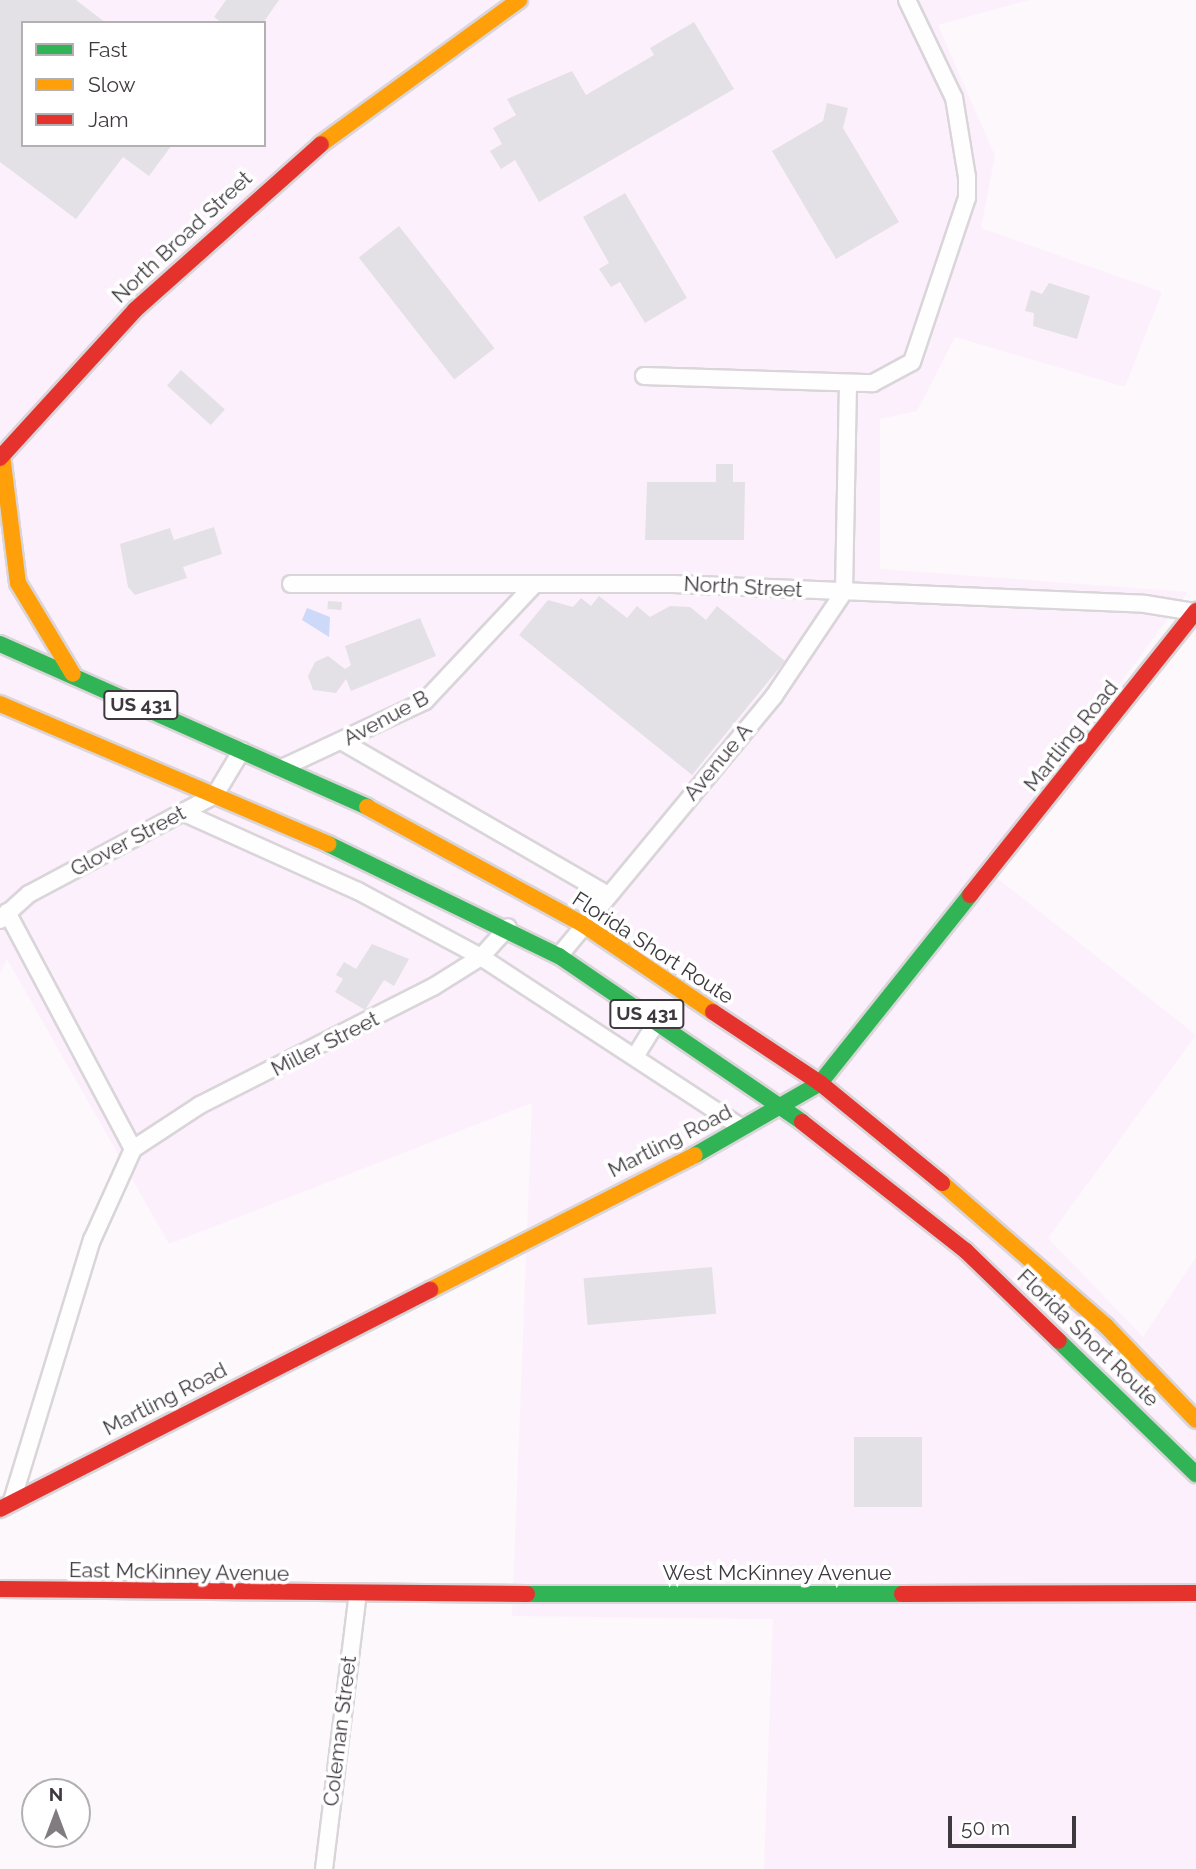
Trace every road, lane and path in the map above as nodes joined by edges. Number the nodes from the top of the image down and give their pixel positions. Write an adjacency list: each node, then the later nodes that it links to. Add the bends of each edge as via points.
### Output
1 (519, 0): 5 (main road, North Broad Street, via 392,87 270,184 135,310)
2 (907, 0): 4 (street, via 954,99 967,198 912,362 891,379)
3 (644, 376): 4 (street)
4 (848, 383): 8 (street)
5 (1, 456): 11 (main road, via 18,583)
6 (291, 584): 7 (street, North Street)
7 (533, 586): 8 (street, North Street, via 673,584); 13 (street, Avenue B, via 425,701)
8 (844, 592): 9 (street, North Street, via 1145,604); 18 (street, Avenue A, via 774,696)
9 (1196, 611): 26 (main road, Martling Road)
10 (0, 644): 11 (main road, Florida Short Route / US 431)
11 (73, 674): 14 (main road, Florida Short Route / US 431)
12 (0, 704): 16 (main road, Florida Short Route / US 431)
13 (343, 742): 15 (street, Avenue B); 18 (street)
14 (242, 750): 15 (main road, Florida Short Route / US 431); 16 (street)
15 (282, 768): 20 (main road, Florida Short Route / US 431, via 411,826)
16 (215, 795): 17 (street, Glover Street); 21 (main road, Florida Short Route / US 431)
17 (182, 812): 19 (street, Glover Street); 23 (street, via 358,891)
18 (605, 893): 20 (street, Avenue A)
19 (4, 916): 29 (street, via 42,977)
20 (581, 923): 22 (street, Avenue A); 26 (main road, Florida Short Route / US 431)
21 (508, 927): 22 (main road, Florida Short Route / US 431); 23 (street, Miller Street)
22 (559, 956): 24 (main road, Florida Short Route / US 431)
23 (481, 957): 25 (street); 29 (street, Miller Street, via 398,1006 188,1111)
24 (657, 1021): 25 (street); 27 (main road, Florida Short Route / US 431)
25 (636, 1055): 28 (street)
26 (820, 1083): 27 (main road, Martling Road); 30 (main road, Florida Short Route / US 431, via 1107,1326)
27 (785, 1106): 28 (main road, Martling Road); 31 (main road, Florida Short Route / US 431, via 966,1251)
28 (742, 1128): 32 (main road, Martling Road)
29 (133, 1149): 32 (street, via 92,1240)
30 (1196, 1420)
31 (1196, 1474)
32 (6, 1505)
33 (0, 1589): 35 (main road, East McKinney Avenue)
34 (1196, 1592): 35 (main road, West McKinney Avenue)
35 (358, 1594): 36 (street, Coleman Street)
36 (324, 1869)

